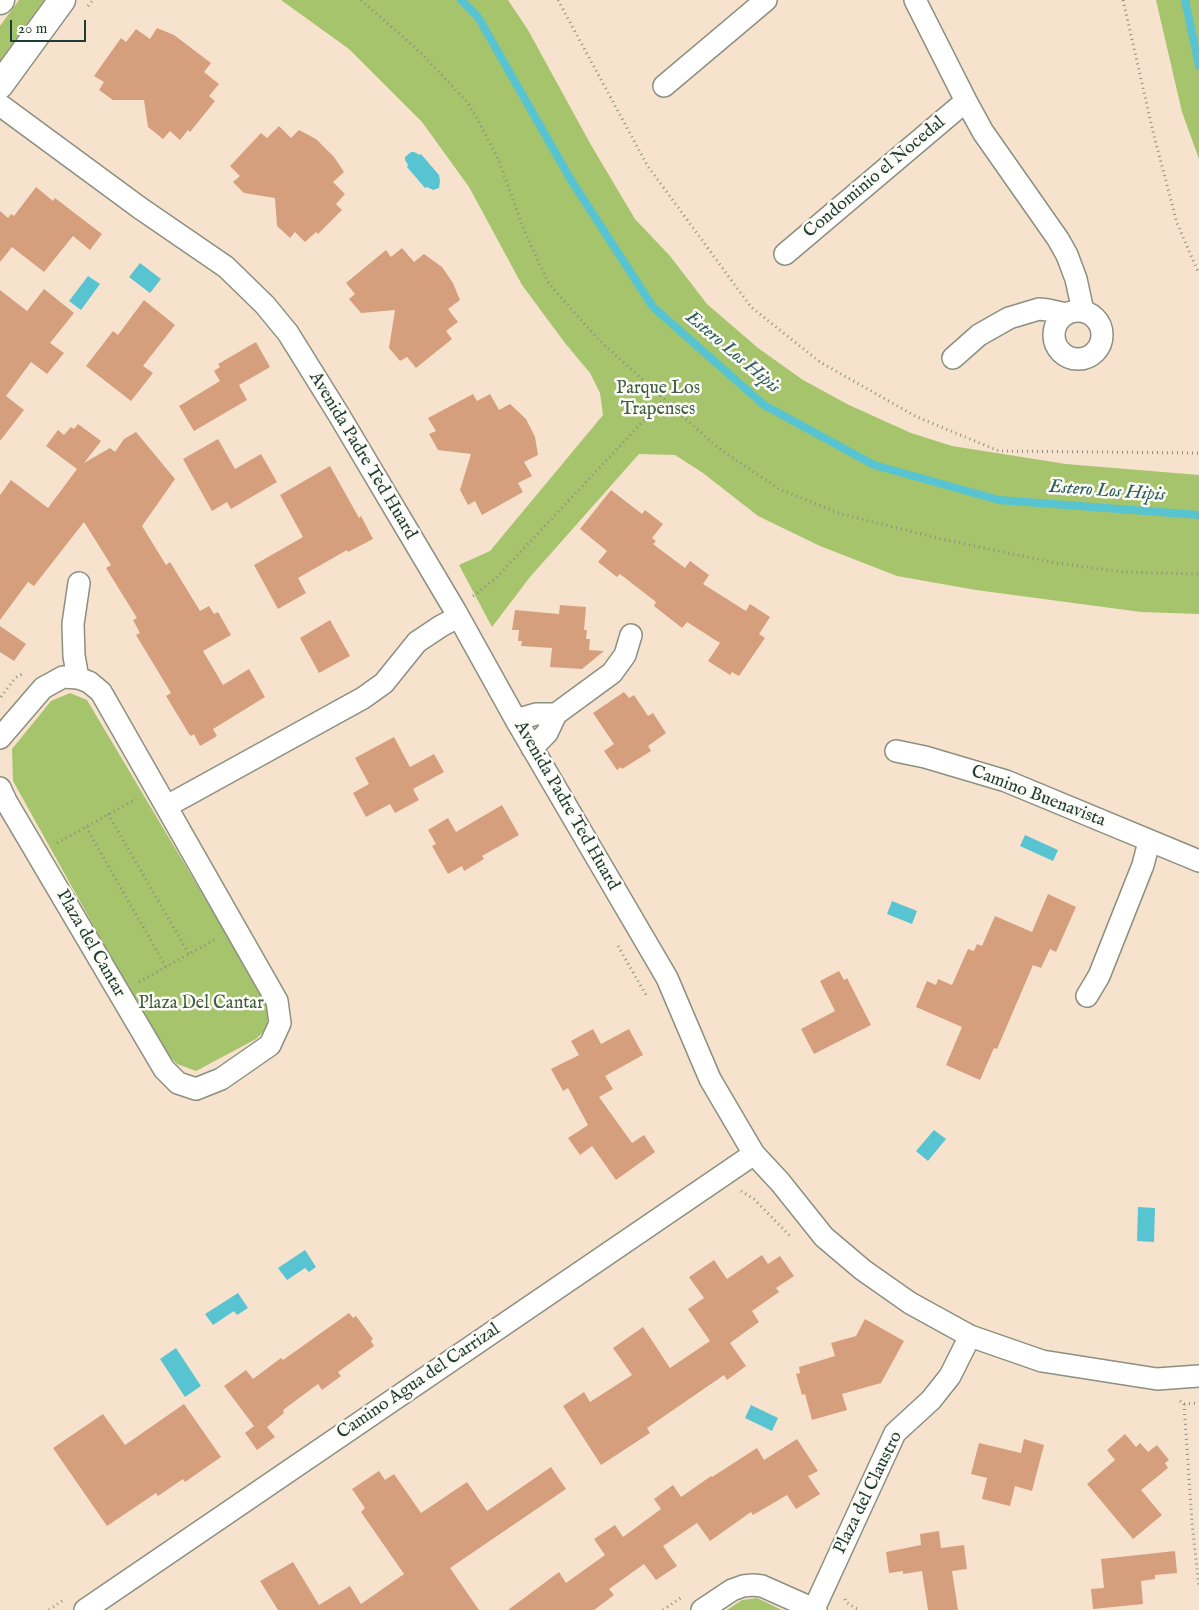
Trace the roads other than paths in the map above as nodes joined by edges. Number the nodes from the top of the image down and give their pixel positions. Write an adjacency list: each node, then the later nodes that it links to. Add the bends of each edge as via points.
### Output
1 (62, 0): 4 (street)
2 (766, 0): 5 (street)
3 (915, 0): 6 (street)
4 (0, 85)
5 (664, 86)
6 (966, 101): 8 (street, Condominio el Nocedal); 9 (street, via 998,155 1058,239 1076,279 1074,313 1039,310 1008,318 979,335)
7 (0, 105): 11 (street, Avenida Padre Ted Huard, via 226,267 265,305 288,333)
8 (785, 254)
9 (953, 358)
10 (79, 583): 13 (street, via 73,624)
11 (457, 614): 15 (street, Avenida Padre Ted Huard); 20 (street, via 417,642 384,683 363,698)
12 (631, 635): 14 (street, via 625,655 612,673)
13 (78, 678): 16 (street, via 63,677 43,688); 20 (street, Plaza del Cantar, via 101,692)
14 (556, 714): 15 (street, via 536,714); 17 (street, via 547,733)
15 (516, 720): 17 (street, Avenida Padre Ted Huard)
16 (0, 738)
17 (532, 748): 24 (street, Avenida Padre Ted Huard, via 667,978 710,1079)
18 (896, 751): 21 (street, Camino Buenavista, via 1006,781)
19 (0, 788): 20 (street, Plaza del Cantar, via 164,1069 178,1083 196,1089 221,1079 270,1045 280,1023 277,1001)
20 (161, 797)
21 (1149, 842): 22 (street, Camino Buenavista); 23 (street, via 1132,893)
22 (1199, 861)
23 (1087, 996)
24 (754, 1154): 25 (street, Avenida Padre Ted Huard, via 824,1237 857,1265 910,1303); 27 (street, Camino Agua del Carrizal)
25 (970, 1336): 26 (street, Avenida Padre Ted Huard, via 1042,1362 1158,1379); 29 (street, Plaza del Claustro, via 946,1382 895,1433)
26 (1199, 1376)
27 (84, 1610)
28 (702, 1610): 29 (street, Plaza del Claustro, via 732,1590 753,1585)
29 (815, 1610)

